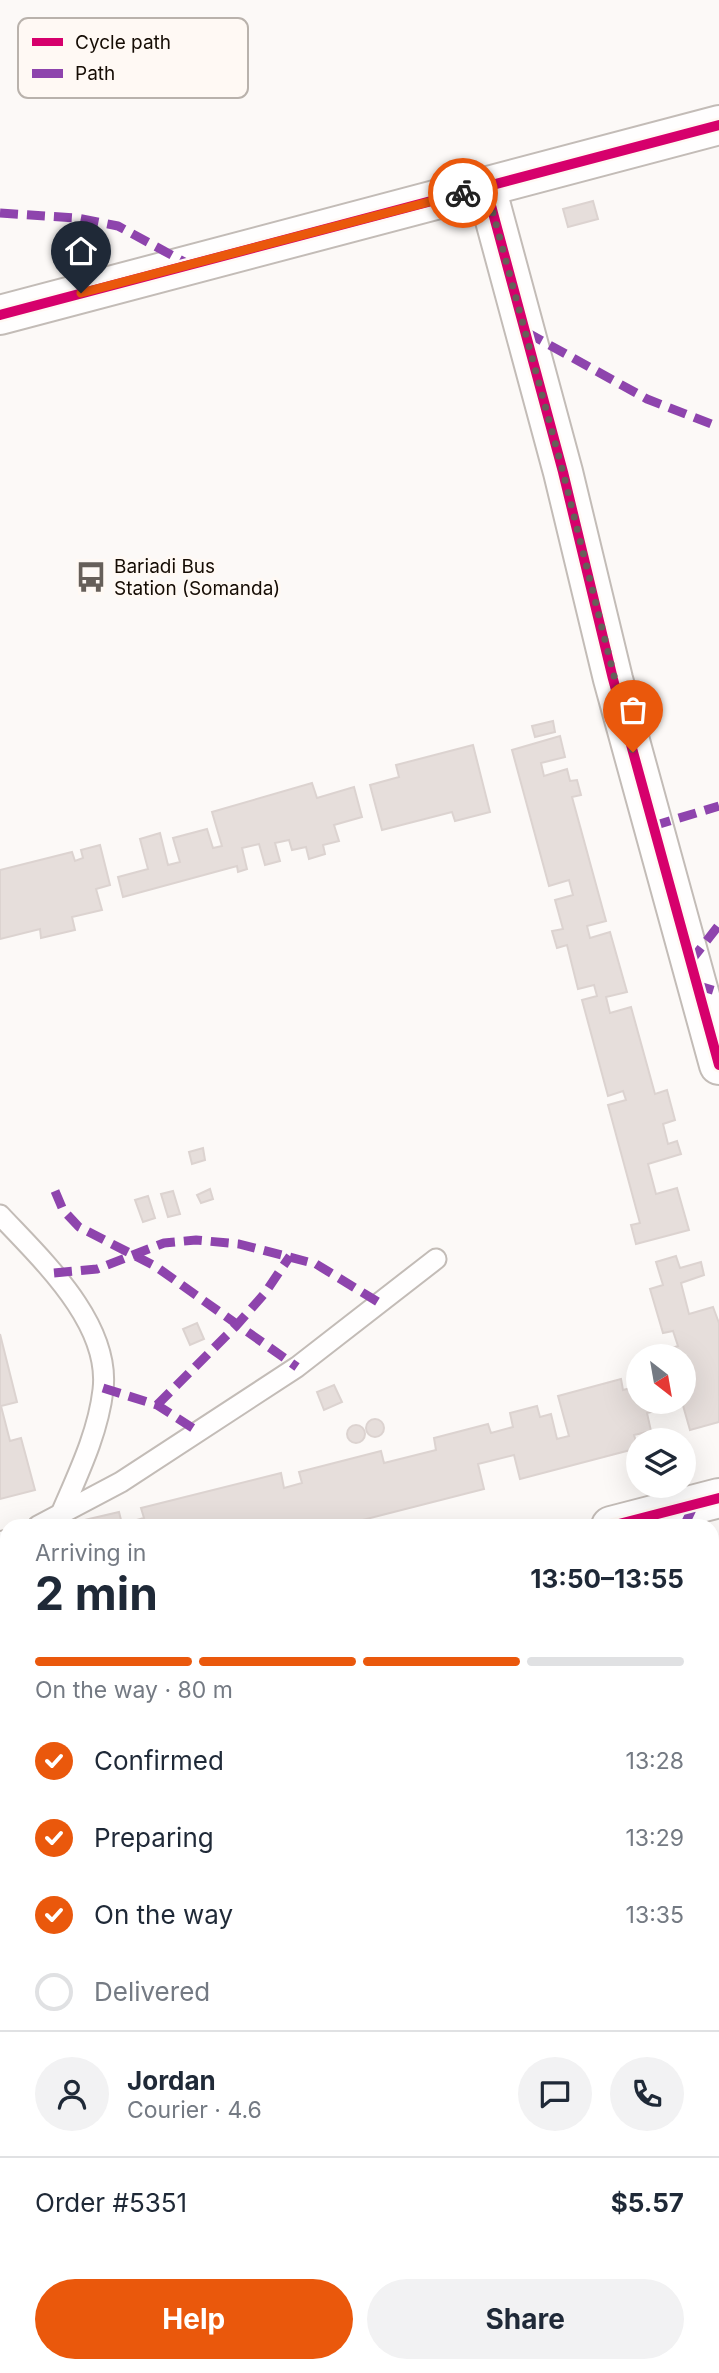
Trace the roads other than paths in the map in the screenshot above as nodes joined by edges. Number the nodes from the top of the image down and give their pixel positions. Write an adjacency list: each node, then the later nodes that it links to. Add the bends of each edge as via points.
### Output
1 (719, 125): 2 (street)
2 (486, 187): 3 (street); 4 (street)
3 (0, 315)
4 (719, 1065)
5 (0, 1215): 8 (lane, via 54,1273 84,1314 100,1350 103,1388 88,1452)
6 (436, 1259): 8 (lane, via 297,1367 143,1468)
7 (719, 1498): 10 (street)
8 (60, 1516): 9 (lane)
9 (53, 1519)
10 (638, 1519)

